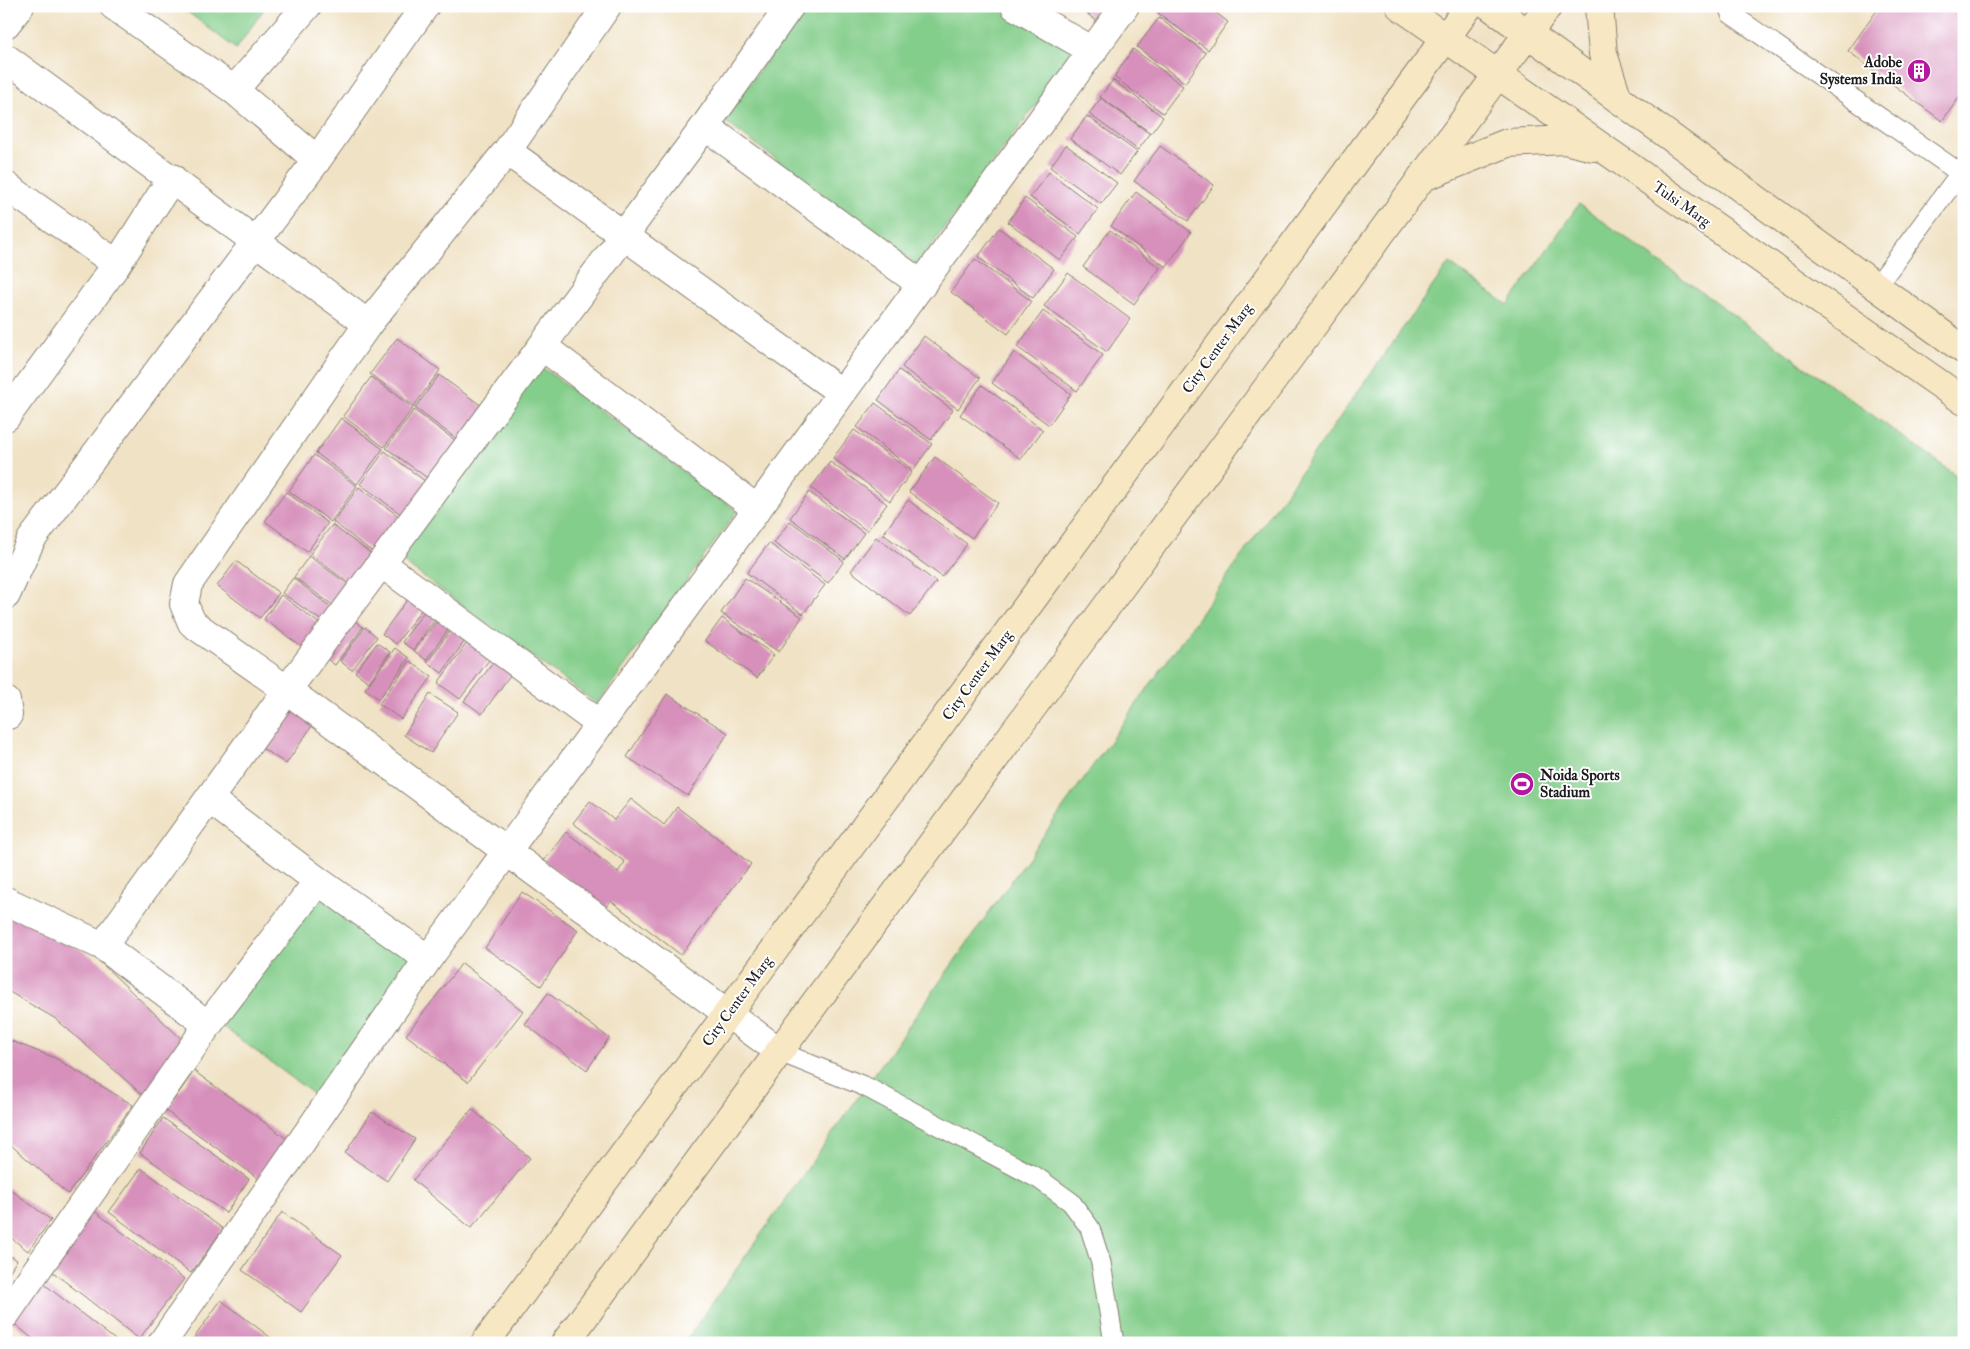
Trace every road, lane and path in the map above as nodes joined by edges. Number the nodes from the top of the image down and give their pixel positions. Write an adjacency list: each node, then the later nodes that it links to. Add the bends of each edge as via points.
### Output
1 (20, 6): 15 (street)
2 (114, 6): 21 (street)
3 (307, 6): 21 (street)
4 (607, 6): 24 (street)
5 (790, 6): 23 (street)
6 (1015, 6): 18 (street)
7 (1125, 6): 18 (street)
8 (1400, 6): 17 (street, Tulsi Marg)
9 (1469, 6): 17 (street, City Center Marg)
10 (1490, 6): 16 (street)
11 (1548, 6): 16 (street)
12 (1600, 6): 22 (street, via 1603,54)
13 (1728, 6): 27 (lane, via 1732,14)
14 (419, 8): 26 (street)
15 (6, 24)
16 (1527, 33): 20 (street); 22 (street)
17 (1445, 38): 20 (street, Tulsi Marg); 53 (street, City Center Marg)
18 (1093, 50): 34 (street)
19 (6, 58): 28 (street)
20 (1497, 74): 25 (street, Tulsi Marg); 29 (street)
21 (234, 90): 26 (street)
22 (1618, 99): 35 (street)
23 (705, 126): 31 (street); 34 (street)
24 (507, 151): 31 (street); 36 (street)
25 (1606, 151): 29 (street, via 1564,140 1507,143); 40 (street, Tulsi Marg)
26 (317, 160): 32 (street)
27 (1962, 171): 35 (lane)
28 (172, 178): 32 (street); 33 (street)
29 (1421, 178): 55 (street)
30 (6, 186): 33 (street)
31 (625, 234): 37 (street); 39 (street)
32 (256, 243): 36 (street); 44 (street, via 31,540)
33 (117, 264): 41 (street)
34 (922, 285): 39 (street)
35 (1876, 287): 38 (street)
36 (368, 324): 45 (street, via 188,584 184,604 192,623)
37 (542, 346): 42 (street); 43 (street)
38 (1964, 350)
39 (842, 393): 42 (street)
40 (1964, 401)
41 (6, 417)
42 (757, 509): 46 (street)
43 (381, 563): 45 (street); 46 (street)
44 (6, 595)
45 (288, 690): 47 (street); 48 (street)
46 (600, 724): 48 (street)
47 (209, 799): 49 (street); 51 (street)
48 (507, 851): 52 (street); 53 (street)
49 (318, 881): 52 (street); 54 (street)
50 (6, 901): 51 (street)
51 (103, 946): 54 (street)
52 (428, 959): 57 (street)
53 (728, 1013): 55 (street); 58 (street, City Center Marg)
54 (208, 1025): 56 (street)
55 (780, 1052): 59 (street); 60 (lane, via 866,1087 1039,1180 1071,1202 1090,1228 1101,1263)
56 (6, 1314)
57 (162, 1343)
58 (485, 1343)
59 (566, 1343)
60 (1114, 1343)

